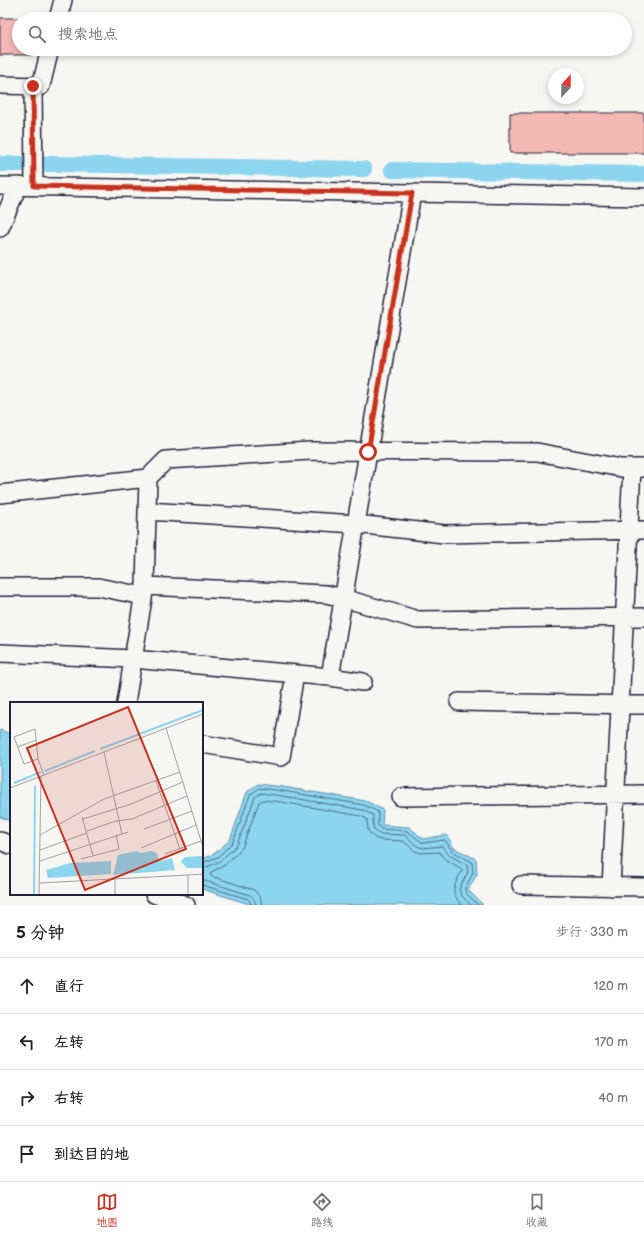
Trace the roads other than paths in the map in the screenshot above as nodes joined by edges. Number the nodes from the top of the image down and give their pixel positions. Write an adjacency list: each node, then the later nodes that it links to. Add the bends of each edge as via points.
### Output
1 (63, 0): 2 (street)
2 (60, 12)
3 (48, 56): 5 (street, via 41,86)
4 (0, 85): 5 (street)
5 (33, 86): 7 (street)
6 (0, 186): 7 (street)
7 (26, 186): 8 (street); 10 (street)
8 (412, 193): 9 (street); 11 (street)
9 (644, 197)
10 (0, 228)
11 (368, 452): 12 (street, via 537,452 621,468); 13 (street, via 310,451 166,460); 16 (street)
12 (638, 468): 17 (street)
13 (148, 478): 14 (street); 15 (street)
14 (0, 494)
15 (147, 511): 16 (street); 19 (street)
16 (356, 524): 17 (street, via 444,534); 20 (street)
17 (637, 530): 21 (street)
18 (0, 587): 19 (street, via 98,587)
19 (144, 591): 20 (street, via 326,594); 24 (street)
20 (343, 598): 21 (street, via 418,620); 26 (street)
21 (625, 617): 22 (street); 30 (street)
22 (644, 617)
23 (0, 654): 24 (street)
24 (133, 659): 25 (street); 28 (street)
25 (295, 674): 26 (street); 32 (street, via 281,757)
26 (330, 677): 27 (street)
27 (363, 682)
28 (126, 702)
29 (459, 702): 30 (street)
30 (620, 705): 31 (street); 33 (street)
31 (644, 705)
32 (203, 744)
33 (616, 794): 34 (street); 35 (street); 39 (street)
34 (644, 794)
35 (401, 797)
36 (0, 841): 37 (street)
37 (10, 845)
38 (521, 885): 39 (street)
39 (610, 887): 40 (street)
40 (644, 887)
41 (157, 895): 42 (street)
42 (186, 905)

